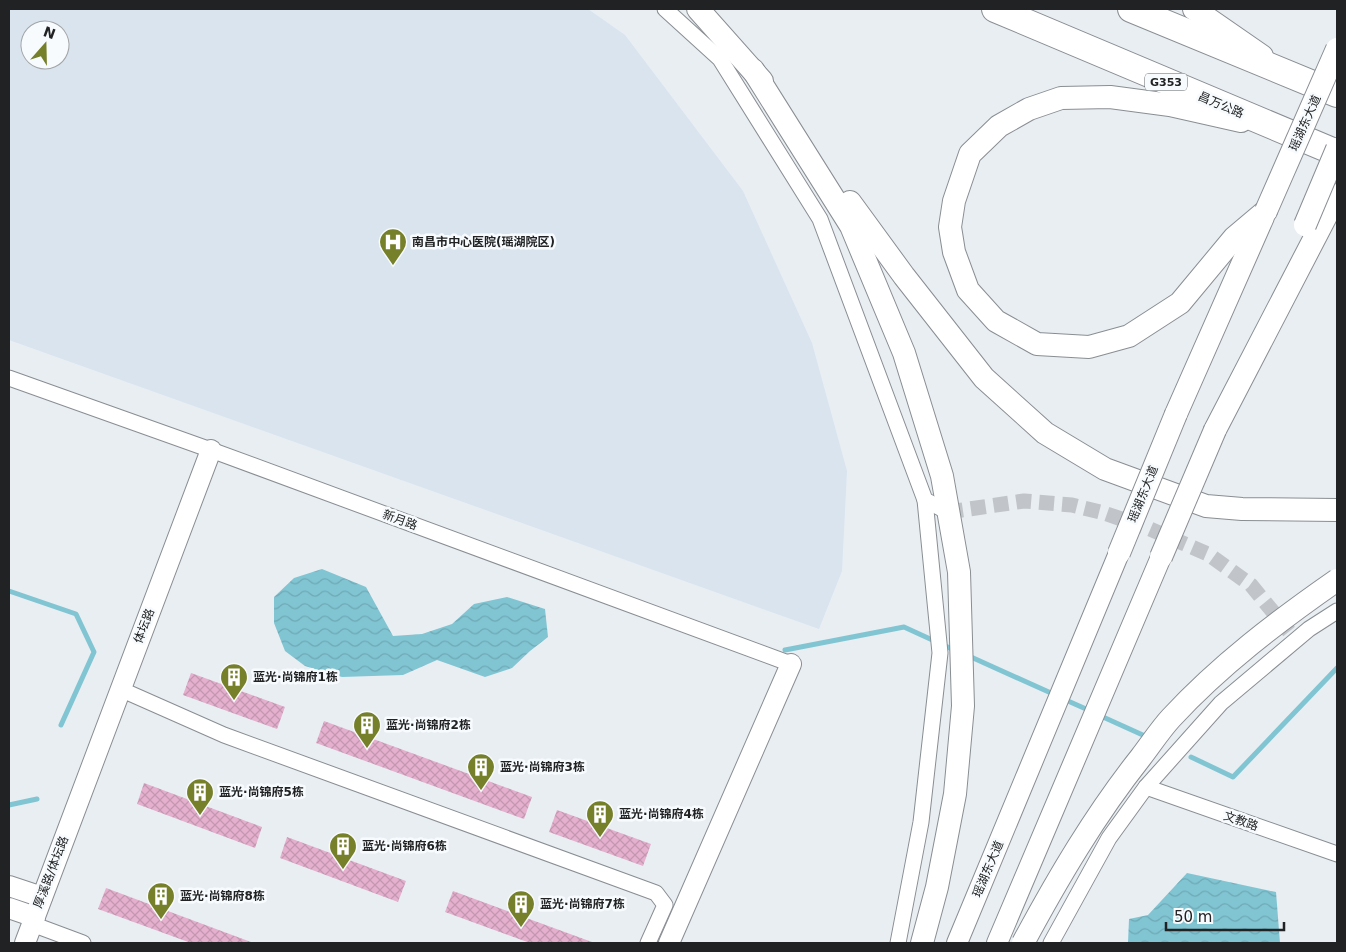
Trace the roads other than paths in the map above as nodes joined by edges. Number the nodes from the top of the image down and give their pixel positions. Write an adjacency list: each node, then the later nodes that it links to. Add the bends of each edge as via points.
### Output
1 (665, 9): 18 (street, via 720,59 820,219)
2 (698, 9): 7 (main road)
3 (995, 9): 10 (highway, 昌万公路 / G353)
4 (1131, 9): 8 (highway)
5 (1194, 9): 8 (main road)
6 (1337, 49): 14 (main road, 瑶湖东大道, bridge)
7 (753, 70): 19 (main road, via 904,276 984,378 1046,433 1105,469 1206,506); 20 (main road, via 851,226 904,353 942,476)
8 (1287, 73): 9 (highway)
9 (1337, 94)
10 (1275, 128): 12 (highway, 昌万公路 / G353); 14 (main road, via 1153,103 1110,97 1061,98 1029,109 999,126 970,154 954,201 950,227 954,252 968,290 996,321 1037,344 1089,347 1129,336 1180,303 1234,238)
11 (1337, 149): 15 (main road, bridge)
12 (1337, 153)
13 (1337, 195): 15 (main road)
14 (1266, 211): 21 (main road, 瑶湖东大道, bridge, via 1176,414)
15 (1312, 228): 22 (main road, bridge, via 1215,430)
16 (9, 378): 17 (street, 新月路)
17 (210, 450): 25 (street, 新月路); 26 (street, 体坛路)
18 (925, 500): 20 (street); 38 (street, via 940,653 921,822)
19 (1337, 510)
20 (948, 512): 39 (main road, via 959,572 963,706 955,794 937,887)
21 (1119, 553): 40 (street, 瑶湖东大道)
22 (1161, 557): 41 (street)
23 (1337, 580): 42 (main road, bridge, via 1230,662 1170,719 1093,822)
24 (1337, 611): 27 (street, via 1309,629 1221,704)
25 (791, 664): 37 (street)
26 (120, 689): 28 (street, 体坛路); 36 (street, via 224,735 656,893 665,905)
27 (1146, 787): 29 (street, 文教路); 43 (street, via 1108,838)
28 (78, 801): 31 (street, 厚溪路/体坛路)
29 (1337, 854)
30 (9, 886): 31 (street)
31 (42, 897): 33 (street, 厚溪路/体坛路)
32 (9, 908): 33 (street)
33 (33, 921): 34 (street, 厚溪路/体坛路); 35 (street)
34 (24, 943)
35 (83, 943)
36 (648, 943)
37 (669, 943)
38 (898, 943)
39 (922, 943)
40 (957, 943)
41 (997, 943)
42 (1023, 943)
43 (1051, 943)

